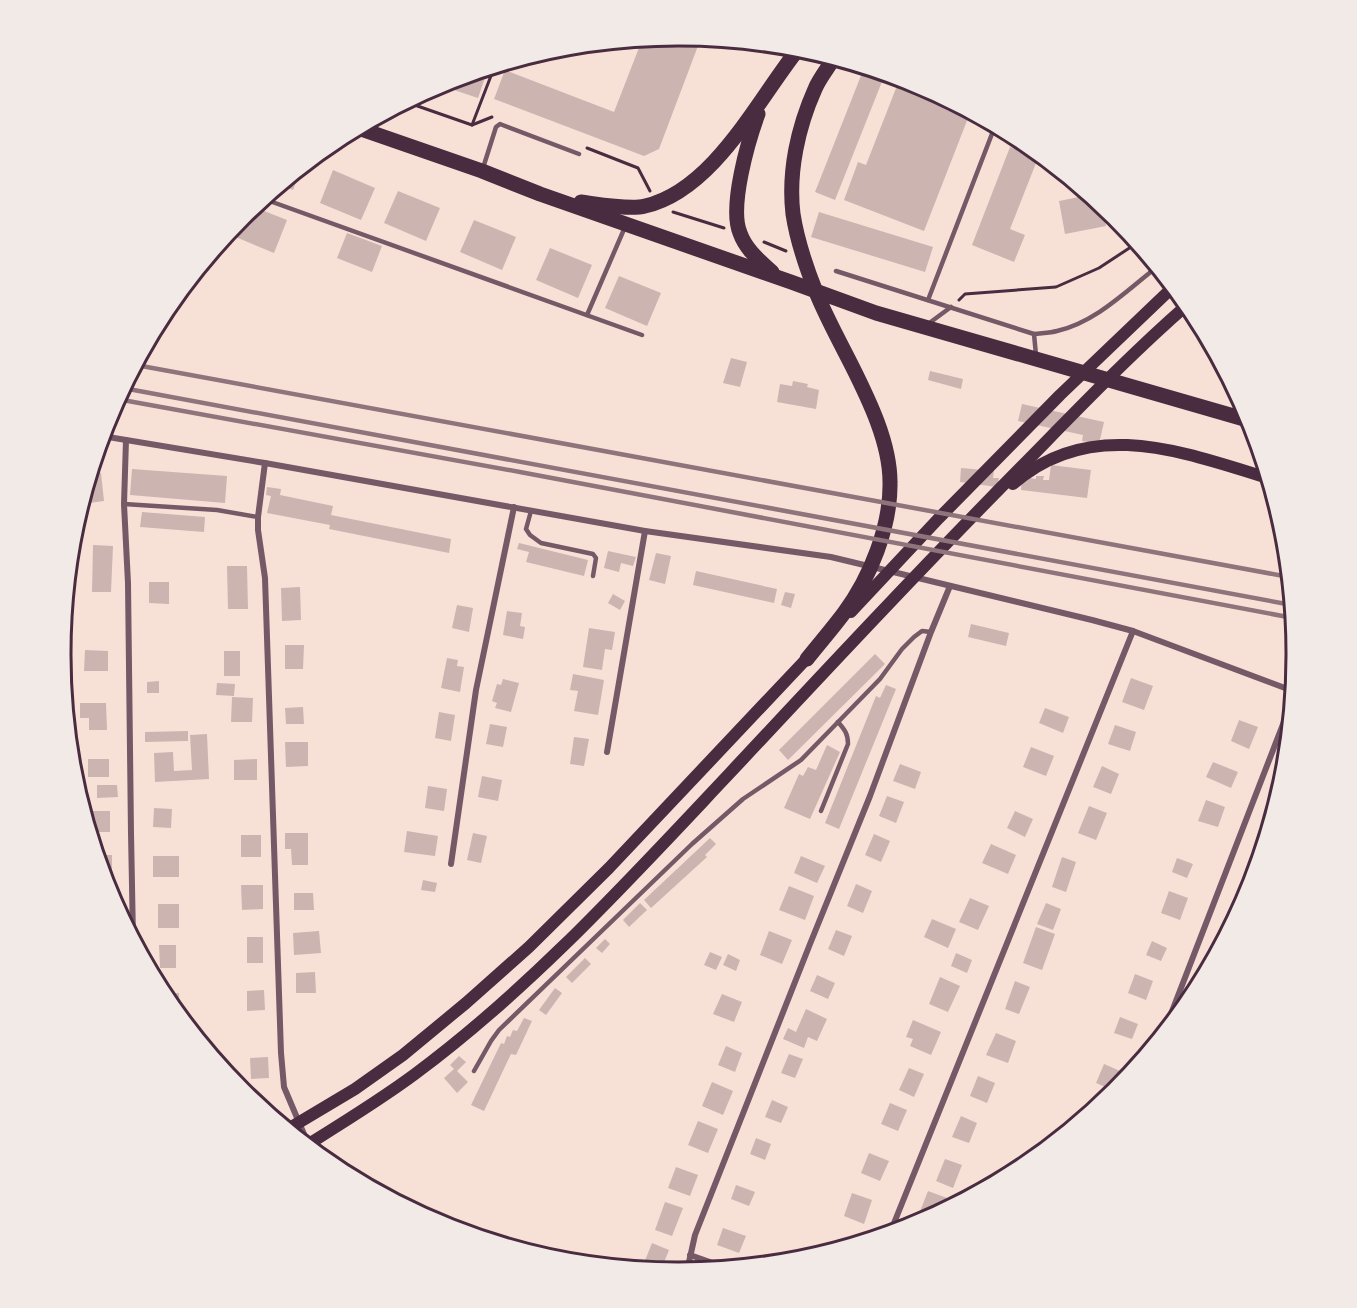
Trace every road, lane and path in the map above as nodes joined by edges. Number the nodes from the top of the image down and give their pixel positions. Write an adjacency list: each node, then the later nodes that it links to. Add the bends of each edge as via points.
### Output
1 (793, 57): 4 (highway)
2 (829, 65): 49 (highway, via 815,88 800,130 793,171 793,214 817,294 878,424 890,481 888,511 866,577 845,612)
3 (491, 77): 7 (path)
4 (763, 100): 15 (highway, via 701,175); 17 (highway, via 748,140 740,181 736,217)
5 (417, 106): 7 (path)
6 (500, 113): 7 (path)
7 (472, 125)
8 (369, 132): 12 (highway)
9 (992, 134): 24 (lane)
10 (585, 147): 15 (path, via 638,168)
11 (579, 154): 12 (lane, via 500,124)
12 (482, 171): 13 (highway)
13 (540, 194): 15 (highway, via 612,206 643,207); 16 (highway)
14 (273, 202): 27 (lane)
15 (656, 203): 17 (path, via 665,210)
16 (626, 224): 22 (highway); 27 (lane)
17 (739, 232): 19 (path); 22 (highway, via 751,252 774,274)
18 (1130, 248): 25 (path, via 1099,268 1056,287 965,294)
19 (793, 254)
20 (836, 271): 24 (lane)
21 (1150, 272): 30 (lane, via 1095,315 1057,331)
22 (791, 282): 29 (highway)
23 (1167, 293): 49 (main road, via 939,518)
24 (928, 300): 25 (lane)
25 (951, 308): 29 (lane); 30 (lane)
26 (1180, 311): 33 (main road)
27 (587, 315): 31 (lane)
28 (1185, 317): 33 (main road)
29 (923, 327): 32 (highway)
30 (1034, 334): 32 (lane)
31 (642, 335)
32 (1037, 360): 34 (highway)
33 (1124, 364): 44 (main road)
34 (1238, 418)
35 (111, 438): 36 (street)
36 (126, 440): 37 (street); 39 (street)
37 (266, 463): 40 (street); 42 (street)
38 (1259, 475): 44 (main road, via 1181,452 1140,445 1100,445 1070,452 1019,478)
39 (124, 504): 42 (lane, via 217,510); 56 (street)
40 (514, 507): 41 (street); 55 (street, via 476,690)
41 (531, 511): 43 (street); 45 (lane, via 526,530 530,535 541,543 595,555)
42 (258, 517): 60 (street, via 265,578 281,1053 285,1087)
43 (645, 531): 46 (street, via 831,557); 53 (street)
44 (955, 534): 61 (main road, via 545,964 417,1073)
45 (593, 576)
46 (950, 586): 47 (street); 48 (street)
47 (1132, 631): 50 (street); 62 (street)
48 (931, 632): 51 (lane, via 922,631 914,637); 63 (street)
49 (807, 659): 59 (main road, via 529,947 403,1055)
50 (1285, 688)
51 (838, 722): 54 (lane, via 848,736 848,744); 58 (lane, via 801,760 743,799 632,901 499,1030)
52 (1281, 728): 57 (street)
53 (607, 752)
54 (821, 811)
55 (451, 864)
56 (133, 920)
57 (1175, 1004)
58 (474, 1071)
59 (295, 1125)
60 (302, 1131)
61 (315, 1140)
62 (895, 1221)
63 (690, 1255): 64 (street); 65 (street)
64 (689, 1261)
65 (705, 1261)

